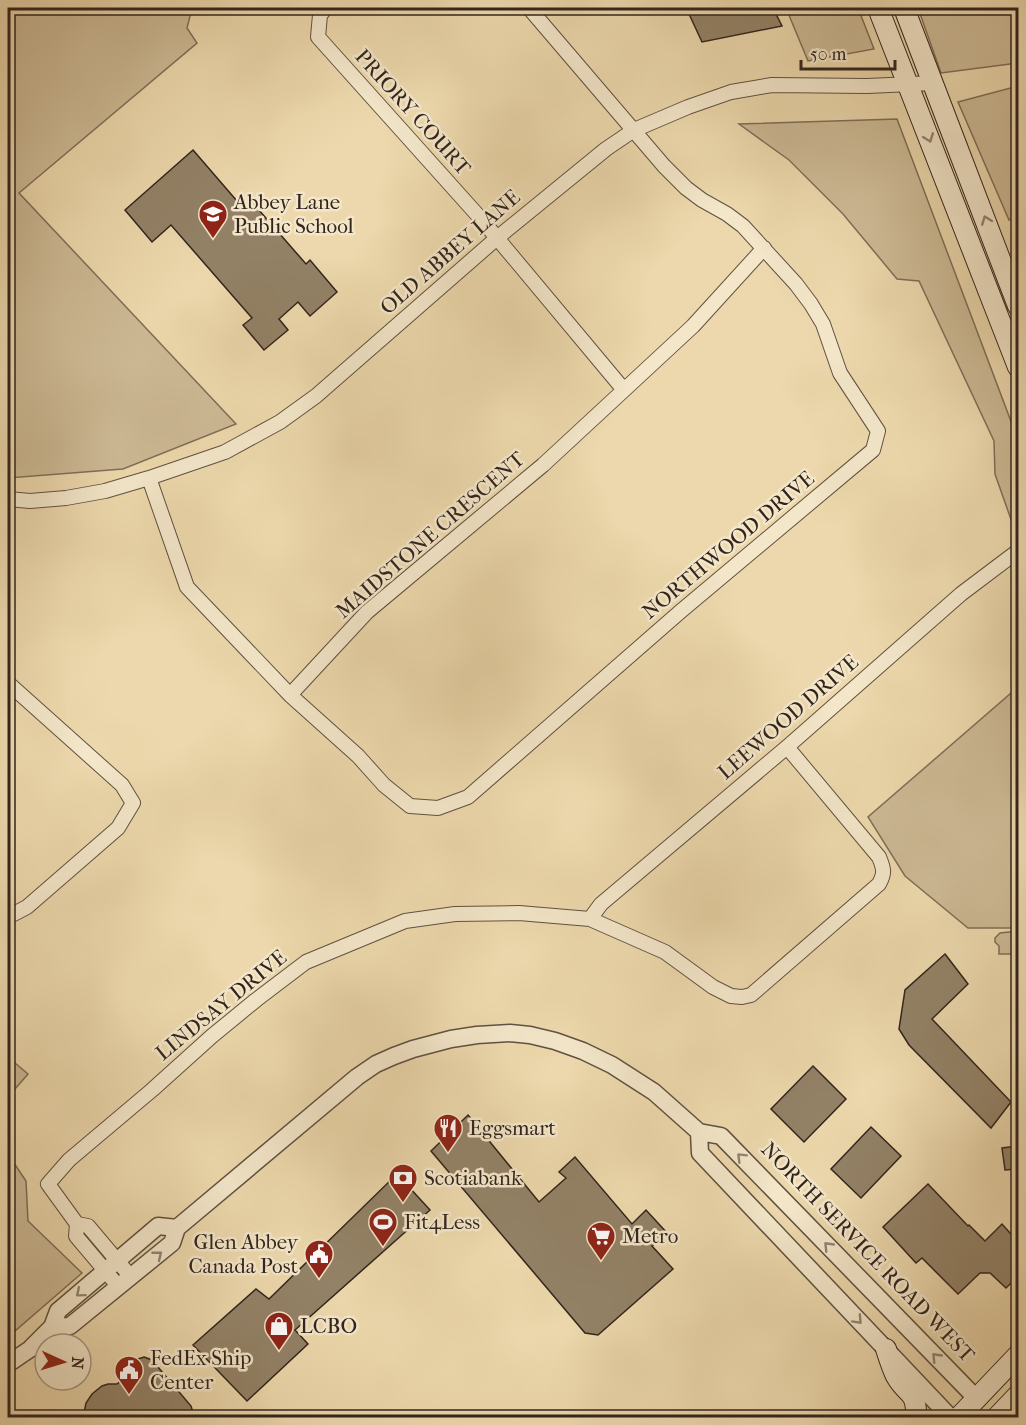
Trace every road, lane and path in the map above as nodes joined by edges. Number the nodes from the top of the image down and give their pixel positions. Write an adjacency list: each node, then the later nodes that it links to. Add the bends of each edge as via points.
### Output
1 (326, 8): 8 (street, PRIORY COURT, via 320,15 318,37)
2 (529, 8): 7 (street, NORTHWOOD DRIVE)
3 (878, 8): 5 (main road)
4 (904, 8): 6 (main road)
5 (908, 84): 6 (street, OLD ABBEY LANE); 7 (street, OLD ABBEY LANE, via 772,85 731,92); 11 (main road, one-way to 11)
6 (934, 84): 10 (main road, one-way to 6)
7 (634, 130): 8 (street, OLD ABBEY LANE); 9 (street, NORTHWOOD DRIVE, via 686,188 743,226)
8 (497, 238): 12 (street); 13 (street, OLD ABBEY LANE, via 316,396 280,422 225,452)
9 (764, 248): 12 (street, MAIDSTONE CRESCENT, via 693,326); 17 (street, NORTHWOOD DRIVE, via 818,315 840,374 878,431 873,450 468,797 438,808 410,806)
10 (1018, 306)
11 (1018, 367)
12 (624, 390): 17 (street, MAIDSTONE CRESCENT, via 543,465 366,612)
13 (149, 478): 14 (street, OLD ABBEY LANE, via 66,498); 17 (street, via 187,587)
14 (8, 499)
15 (1018, 551): 18 (street, LEEWOOD DRIVE, via 961,594)
16 (8, 683): 19 (street, via 122,785 133,802 118,828 27,907)
17 (290, 695)
18 (787, 747): 20 (street, LEEWOOD DRIVE, via 601,904); 20 (street, LINDSAY DRIVE, via 879,857 883,867 879,884 751,995 742,998 713,987 665,952)
19 (8, 917)
20 (590, 919): 23 (street, LINDSAY DRIVE, via 519,913 455,914 405,921 306,962 221,1028 69,1160 48,1184 77,1224 88,1226)
21 (699, 1132): 22 (street, NORTH SERVICE ROAD WEST, via 644,1085 583,1051 555,1041 510,1033 451,1039 413,1049 376,1064 357,1077); 26 (street, one-way to 26, via 700,1153); 30 (street, NORTH SERVICE ROAD WEST, one-way to 21, via 721,1136)
22 (177, 1228): 23 (street, NORTH SERVICE ROAD WEST, via 158,1226); 24 (street, NORTH SERVICE ROAD WEST, one-way to 22, via 172,1243)
23 (112, 1266): 24 (street, LINDSAY DRIVE); 25 (street, NORTH SERVICE ROAD WEST, one-way to 25, via 58,1311)
24 (125, 1282): 25 (street, NORTH SERVICE ROAD WEST, via 70,1326)
25 (52, 1327): 28 (street, NORTH SERVICE ROAD WEST)
26 (886, 1349): 31 (main road, via 897,1378 916,1402); 32 (street)
27 (1018, 1356): 30 (main road)
28 (8, 1364)
29 (1018, 1395): 34 (main road)
30 (977, 1399): 33 (main road); 34 (main road, NORTH SERVICE ROAD WEST)
31 (916, 1418)
32 (951, 1418)
33 (958, 1418)
34 (996, 1418)

